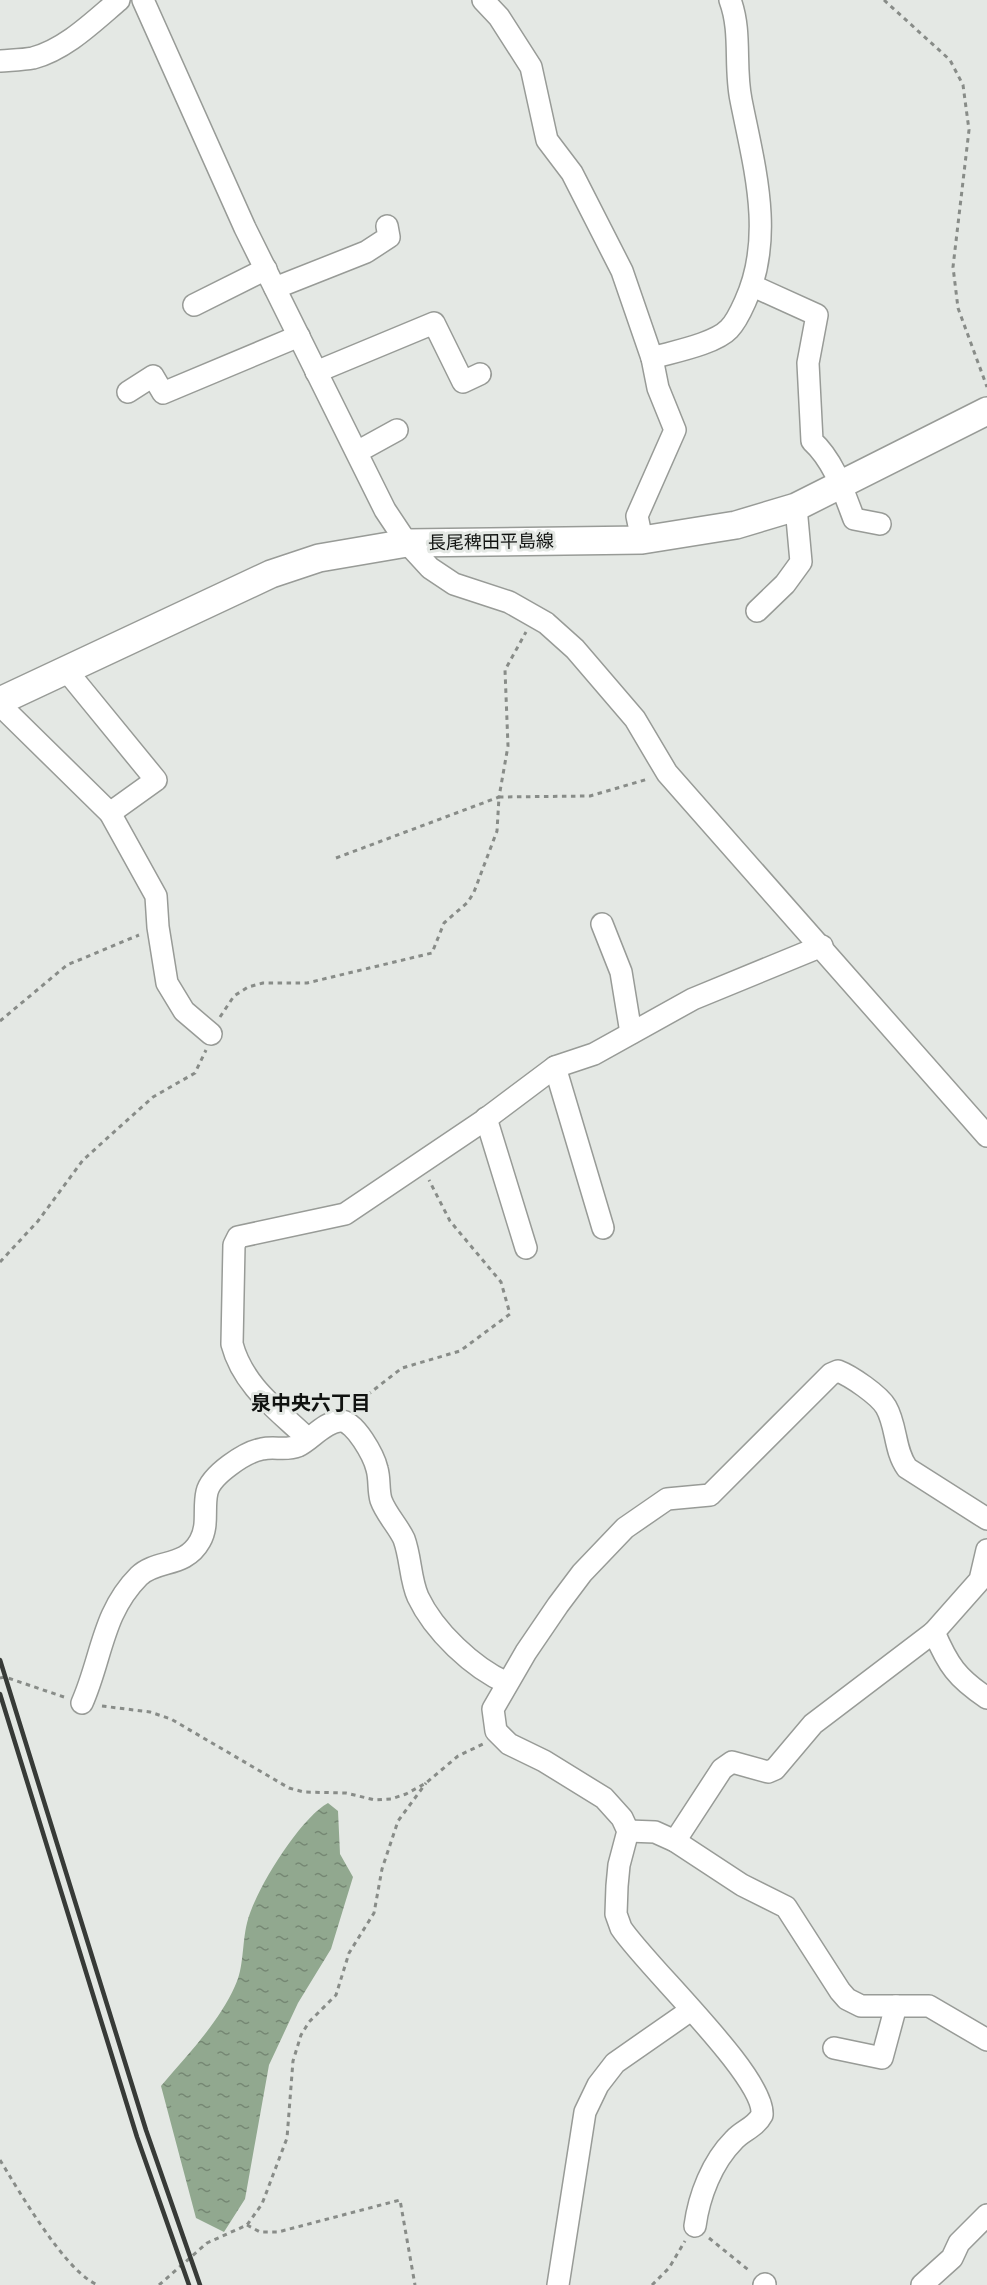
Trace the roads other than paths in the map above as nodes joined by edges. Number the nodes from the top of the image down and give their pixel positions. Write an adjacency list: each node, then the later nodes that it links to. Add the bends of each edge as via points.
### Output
1 (118, 0): 5 (street, via 76,36 47,52)
2 (143, 0): 7 (street)
3 (483, 0): 11 (street, via 499,16 531,67 547,140 572,173 622,271)
4 (730, 0): 8 (street, via 736,17 740,96 760,205 759,267)
5 (0, 62)
6 (387, 226): 7 (street, via 389,237 366,252)
7 (270, 278): 9 (street); 10 (street)
8 (753, 286): 11 (street, via 729,330 718,338); 18 (street, via 818,315 808,363 812,441)
9 (194, 305)
10 (299, 336): 12 (street); 14 (street, via 166,401 153,376)
11 (652, 358): 21 (street, via 658,388 675,430 637,516)
12 (316, 372): 13 (street, via 434,323); 17 (street)
13 (465, 381)
14 (128, 392)
15 (987, 411): 18 (main road, 長尾稗田平島線)
16 (397, 430): 17 (street)
17 (357, 452): 22 (street, via 385,510)
18 (841, 484): 19 (main road, 長尾稗田平島線); 20 (street, via 854,519)
19 (796, 507): 21 (main road, 長尾稗田平島線, via 736,525); 23 (street, via 801,562)
20 (880, 524)
21 (642, 540): 22 (main road, 長尾稗田平島線)
22 (407, 543): 24 (main road, 長尾稗田平島線, via 319,558 271,574); 28 (street, via 430,568 454,584 509,602 546,623 575,649 635,719 667,773)
23 (757, 611)
24 (66, 670): 25 (main road, 長尾稗田平島線); 26 (street, via 156,780)
25 (0, 703): 26 (street)
26 (110, 813): 30 (street, via 156,896 167,983 184,1011)
27 (602, 924): 29 (street, via 621,972)
28 (822, 946): 29 (street, via 693,999); 33 (street)
29 (631, 1033): 31 (street, via 594,1054)
30 (211, 1034)
31 (555, 1067): 32 (street); 34 (street)
32 (486, 1118): 35 (street); 36 (street, via 345,1214 238,1237 234,1245 232,1344 236,1358 251,1384)
33 (987, 1135)
34 (603, 1228)
35 (526, 1248)
36 (308, 1439): 40 (street, via 331,1423 341,1420 352,1424 373,1456 382,1503 403,1538 418,1598 465,1657); 42 (street, via 287,1449 261,1449 217,1475 207,1493 205,1528 194,1550 174,1563 147,1570 111,1614)
37 (987, 1519): 40 (street, via 907,1468 885,1405 854,1378 838,1371 710,1495 667,1499 624,1528 582,1573)
38 (987, 1550): 39 (street, via 980,1580)
39 (934, 1632): 41 (street, via 948,1664); 44 (street, via 813,1724 775,1769 768,1772 732,1762 722,1769)
40 (507, 1683): 43 (street, via 493,1709 496,1731 508,1744 604,1798)
41 (987, 1698)
42 (82, 1703)
43 (628, 1831): 44 (street, via 656,1832); 46 (street, via 619,1865 616,1914 621,1928)
44 (675, 1841): 45 (street, via 742,1885 786,1907 847,1999 861,2006)
45 (896, 2006): 47 (street, via 929,2006); 48 (street, via 882,2058)
46 (691, 2010): 50 (street, via 743,2073 762,2110 758,2123 732,2141 703,2189); 51 (street, via 615,2063 598,2085 585,2112)
47 (987, 2040)
48 (834, 2048)
49 (987, 2215): 52 (street, via 959,2243 952,2258)
50 (695, 2226)
51 (558, 2285)
52 (922, 2285)

